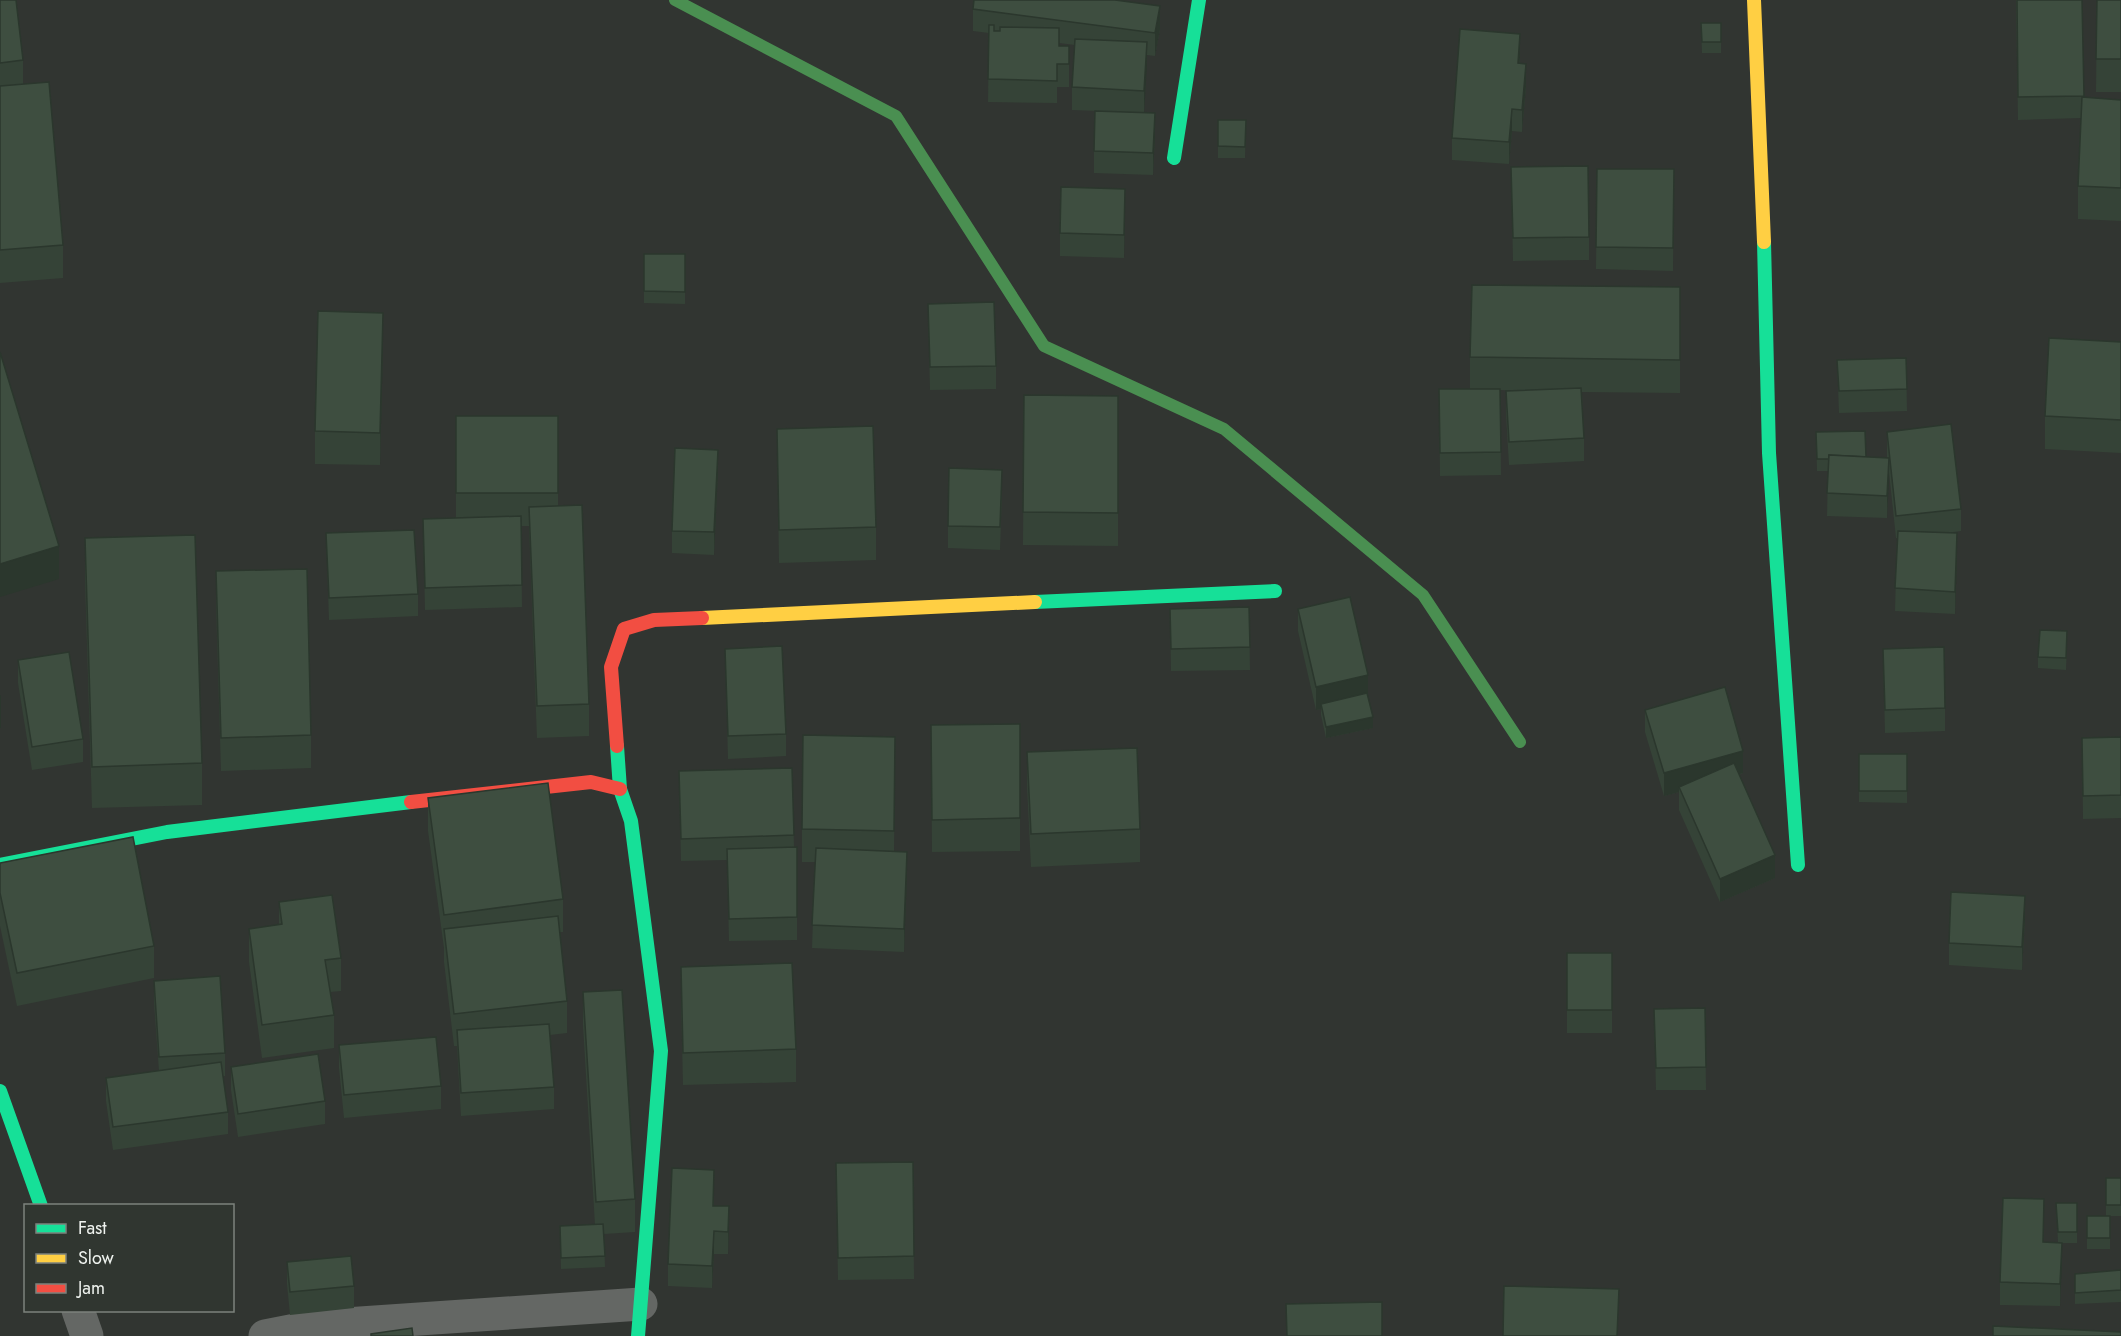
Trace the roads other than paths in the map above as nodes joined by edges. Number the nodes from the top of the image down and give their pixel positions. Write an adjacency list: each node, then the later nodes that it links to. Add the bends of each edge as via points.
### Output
1 (1199, 0): 3 (street)
2 (1754, 0): 7 (street, via 1769,453)
3 (1174, 158)
4 (1275, 591): 5 (street, via 654,621 624,629 611,667)
5 (620, 789): 6 (street, via 591,782 417,801 167,832); 10 (street, via 631,821 661,1051)
6 (0, 865)
7 (1798, 865)
8 (0, 1091): 9 (street)
9 (40, 1204)
10 (641, 1304): 13 (street, via 316,1326); 14 (street)
11 (78, 1312): 12 (street)
12 (87, 1336)
13 (265, 1336)
14 (638, 1336)

